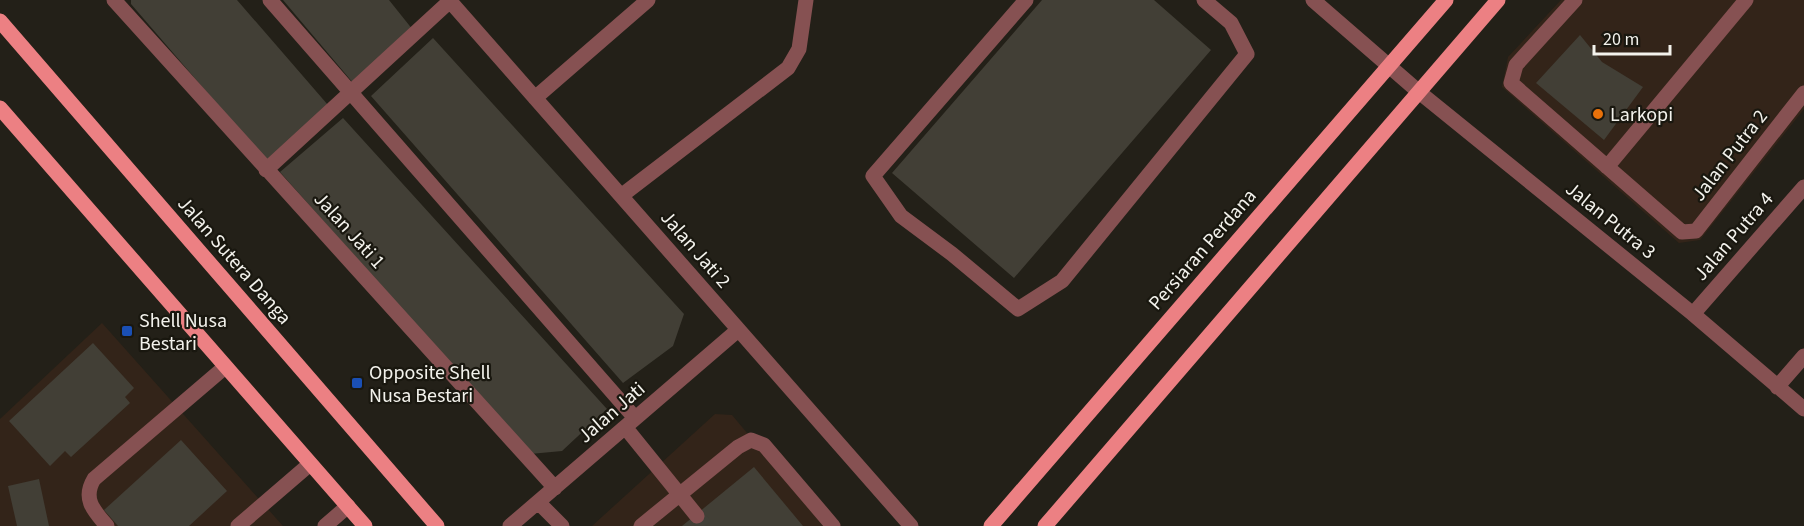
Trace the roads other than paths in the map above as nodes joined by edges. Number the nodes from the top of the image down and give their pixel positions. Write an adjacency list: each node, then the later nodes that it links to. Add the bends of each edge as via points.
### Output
1 (114, 0): 21 (street, Jalan Jati 1)
2 (270, 0): 15 (street)
3 (648, 0): 18 (street)
4 (806, 0): 23 (street, via 799,49 788,68)
5 (1026, 0): 6 (street, via 873,176 901,216 1018,309 1062,281 1247,54 1231,23)
6 (1204, 0)
7 (1313, 0): 14 (street, Jalan Putra 3)
8 (1446, 0): 14 (main road, Persiaran Perdana)
9 (1498, 0): 16 (main road)
10 (1575, 0): 20 (street, via 1516,65 1511,83)
11 (1746, 0): 20 (street)
12 (450, 1): 15 (street); 18 (street, Jalan Jati 2)
13 (0, 21): 41 (main road, Jalan Sutera Danga)
14 (1389, 66): 16 (street, Jalan Putra 3); 47 (main road, Persiaran Perdana)
15 (350, 92): 21 (street); 30 (street)
16 (1419, 92): 24 (street, Jalan Putra 3); 48 (main road)
17 (1804, 93): 20 (street, Jalan Putra 2, via 1696,231 1682,232)
18 (535, 98): 23 (street, Jalan Jati 2)
19 (0, 108): 27 (main road)
20 (1607, 167)
21 (266, 170): 32 (street, Jalan Jati 1)
22 (1804, 187): 24 (street, Jalan Putra 4)
23 (621, 196): 25 (street, Jalan Jati 2)
24 (1693, 314): 28 (street, Jalan Putra 3)
25 (738, 330): 30 (street, Jalan Jati); 46 (street, Jalan Jati 2)
26 (1804, 356): 28 (street)
27 (225, 367): 31 (main road); 37 (street, via 94,479 88,488 90,504)
28 (1777, 387): 29 (street, Jalan Putra 3)
29 (1804, 409)
30 (630, 423): 32 (street, Jalan Jati); 33 (street)
31 (310, 464): 35 (main road); 38 (street)
32 (555, 488): 34 (street, Jalan Jati)
33 (679, 494): 36 (street); 44 (street); 45 (street, via 751,440 764,445)
34 (538, 502): 42 (street, Jalan Jati); 43 (street)
35 (348, 506): 39 (street); 40 (main road)
36 (697, 516)
37 (107, 526)
38 (238, 526)
39 (325, 526)
40 (365, 526)
41 (437, 526)
42 (510, 526)
43 (562, 526)
44 (640, 526)
45 (833, 526)
46 (911, 526)
47 (991, 526)
48 (1045, 526)

